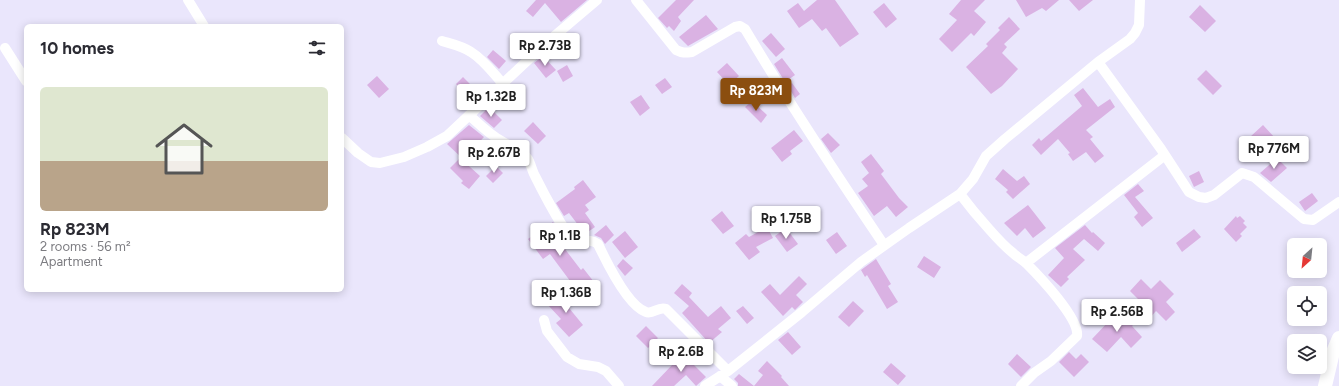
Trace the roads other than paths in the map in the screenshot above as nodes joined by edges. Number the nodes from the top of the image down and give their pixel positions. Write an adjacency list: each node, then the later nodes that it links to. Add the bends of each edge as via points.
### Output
1 (188, 0): 5 (street)
2 (597, 0): 10 (street)
3 (636, 0): 16 (street, via 676,50 681,52 692,52 735,27 745,29 813,140)
4 (1140, 0): 8 (street, via 1139,25 1135,32)
5 (203, 24)
6 (442, 41): 10 (street, via 472,52)
7 (4, 48): 9 (street)
8 (1098, 62): 13 (street); 14 (street, via 986,156 973,179)
9 (24, 78)
10 (502, 84): 11 (street)
11 (469, 115): 12 (street, via 447,136 427,147 404,157 380,163 371,162); 20 (street, via 484,129 524,154 547,200 570,236 575,242 593,240 598,244 618,283 639,309 647,313 660,308 666,309)
12 (344, 140)
13 (1165, 155): 15 (street, via 1190,192 1199,197 1214,195 1242,173 1254,177 1304,219 1313,220); 17 (street)
14 (960, 194): 16 (street); 17 (street, via 989,229)
15 (1339, 202)
16 (884, 245): 20 (street)
17 (1026, 263): 24 (street, via 1058,299 1078,331 1077,336)
18 (544, 320): 21 (street, via 547,331 567,357 579,364 606,371)
19 (1339, 338): 25 (street)
20 (724, 374): 22 (street); 23 (street)
21 (619, 386)
22 (706, 386)
23 (732, 386)
24 (1021, 386)
25 (1325, 386)

